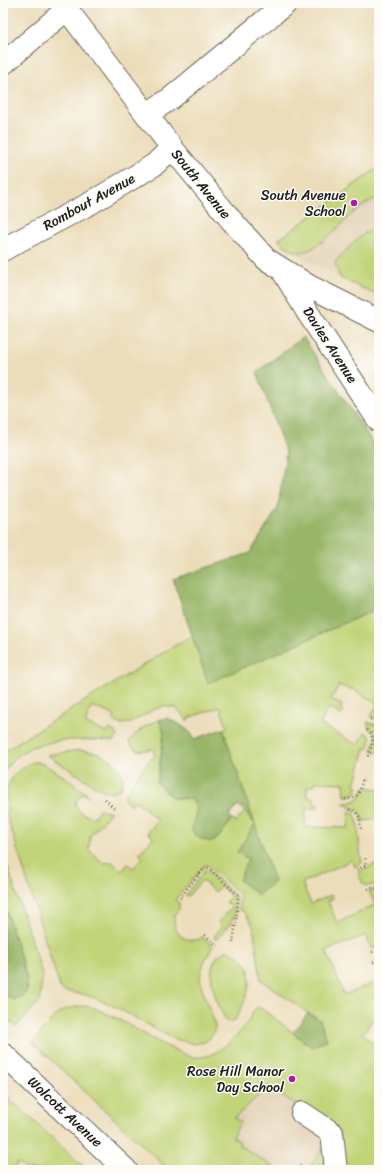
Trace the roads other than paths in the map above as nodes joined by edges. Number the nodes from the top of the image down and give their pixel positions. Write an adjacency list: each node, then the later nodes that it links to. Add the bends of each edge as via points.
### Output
1 (65, 6): 3 (street); 4 (street, South Avenue)
2 (276, 7): 4 (street, via 170,99)
3 (3, 64)
4 (146, 114): 5 (street, South Avenue)
5 (172, 148): 6 (street, Rombout Avenue, via 154,165 89,204); 7 (street, South Avenue, via 261,253)
6 (3, 250)
7 (282, 268): 8 (street, South Avenue, via 309,286); 9 (street, Davies Avenue, via 308,313)
8 (379, 321)
9 (379, 421)
10 (3, 1054): 12 (street, Wolcott Avenue)
11 (302, 1114): 13 (street, via 332,1133)
12 (126, 1170)
13 (336, 1170)

